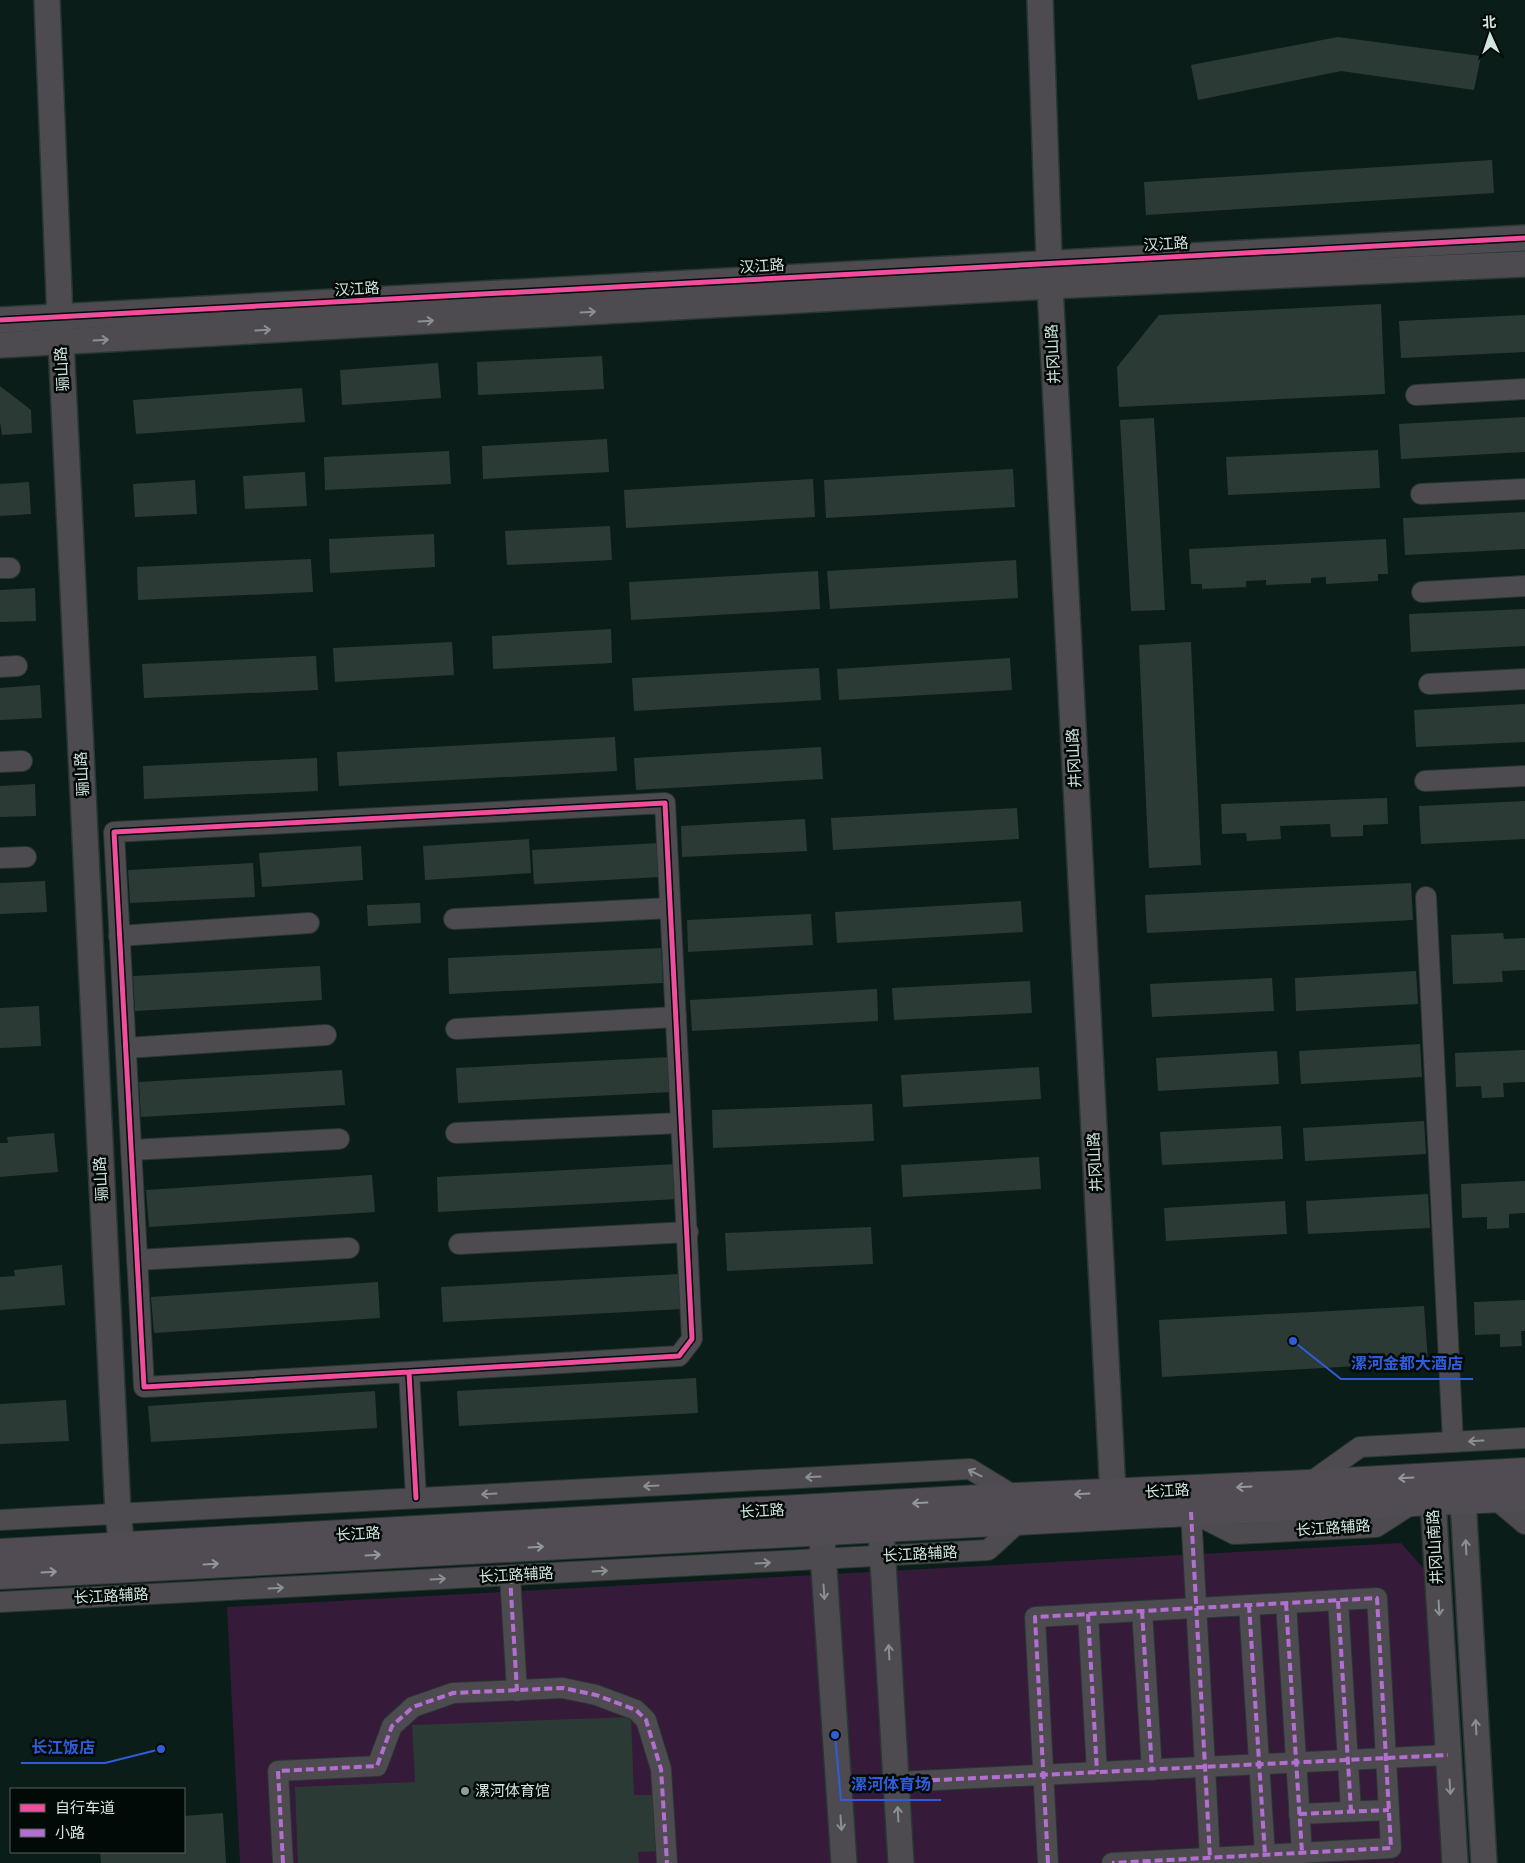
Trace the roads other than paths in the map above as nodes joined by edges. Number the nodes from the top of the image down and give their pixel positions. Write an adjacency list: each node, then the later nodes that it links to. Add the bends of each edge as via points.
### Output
1 (47, 0): 7 (street, 骊山路)
2 (1040, 0): 5 (street, 井冈山路)
3 (1525, 238): 5 (street, 汉江路)
4 (1525, 264): 5 (street, 汉江路)
5 (1050, 274): 7 (street, 汉江路); 51 (street, 井冈山路)
6 (0, 320): 7 (street, 汉江路)
7 (61, 330): 8 (street, 汉江路); 54 (street, 骊山路)
8 (0, 345)
9 (1525, 389): 10 (street)
10 (1416, 395)
11 (1525, 489): 12 (street)
12 (1421, 494)
13 (1525, 586): 14 (street)
14 (1422, 592)
15 (1525, 680): 16 (street)
16 (1429, 684)
17 (22, 761): 18 (street)
18 (0, 762)
19 (1525, 776): 20 (street)
20 (1425, 782)
21 (26, 857): 22 (street)
22 (0, 858)
23 (1426, 897): 42 (street)
24 (670, 908): 25 (street); 27 (street, via 666,803 114,832); 28 (street)
25 (454, 919)
26 (308, 923): 27 (street)
27 (120, 936): 31 (street)
28 (676, 1017): 29 (street); 32 (street)
29 (456, 1029)
30 (326, 1035): 31 (street)
31 (126, 1048): 35 (street)
32 (681, 1123): 33 (street); 36 (street)
33 (456, 1133)
34 (339, 1139): 35 (street)
35 (131, 1150): 39 (street)
36 (688, 1232): 37 (street); 40 (street, via 692,1339 679,1356)
37 (459, 1244)
38 (349, 1248): 39 (street)
39 (137, 1260): 40 (street, via 144,1387)
40 (409, 1372): 47 (street)
41 (1525, 1438): 42 (street, one-way to 42)
42 (1453, 1442): 45 (street, via 1360,1447)
43 (1525, 1472): 44 (main road, 长江路)
44 (1448, 1476): 45 (main road, 长江路, one-way to 45); 49 (street, 井冈山南路); 50 (street, 井冈山南路)
45 (1308, 1484): 51 (main road, 长江路, one-way to 51)
46 (1525, 1497): 48 (main road, 长江路)
47 (416, 1498): 52 (street, one-way to 47, via 970,1469); 54 (street)
48 (1494, 1498): 49 (main road, 长江路); 57 (street)
49 (1463, 1500): 50 (main road, 长江路); 96 (street, 井冈山南路, one-way to 49)
50 (1424, 1501): 53 (main road, 长江路); 73 (street, 井冈山南路, one-way to 73)
51 (1113, 1504): 52 (main road, 长江路); 53 (main road, 长江路)
52 (1018, 1509): 56 (main road, 长江路, one-way to 56); 58 (main road, 长江路); 61 (street, 长江路辅路, via 988,1550)
53 (1191, 1512): 69 (street)
54 (118, 1514): 55 (street); 59 (street, 骊山路)
55 (0, 1520)
56 (820, 1520): 58 (main road, 长江路); 59 (main road, 长江路); 62 (street); 63 (main road, 长江路, one-way to 56)
57 (1525, 1524)
58 (881, 1529): 61 (street)
59 (122, 1548): 60 (main road, 长江路)
60 (0, 1553)
61 (883, 1556): 62 (street, 长江路辅路); 82 (street, one-way to 61)
62 (822, 1560): 64 (street, 长江路辅路, one-way to 62); 91 (street, one-way to 91)
63 (0, 1575)
64 (510, 1576): 66 (street, 长江路辅路, one-way to 64); 72 (street)
65 (1338, 1600): 67 (street); 74 (street, via 1378,1598); 75 (street)
66 (0, 1602)
67 (1286, 1603): 68 (street); 76 (street)
68 (1249, 1605): 69 (street); 77 (street)
69 (1196, 1608): 70 (street); 78 (street)
70 (1142, 1611): 71 (street); 79 (street)
71 (1088, 1614): 80 (street); 81 (street, via 1035,1617)
72 (517, 1690): 89 (street, via 453,1693 413,1708 392,1726 377,1766 278,1771); 90 (street, via 563,1688 596,1695 636,1710 646,1720 661,1769)
73 (1448, 1755): 74 (street); 95 (street, 井冈山南路, one-way to 95)
74 (1386, 1758): 75 (street); 83 (street)
75 (1348, 1760): 76 (street); 84 (street)
76 (1296, 1763): 77 (street); 85 (street)
77 (1259, 1764): 78 (street); 87 (street)
78 (1205, 1767): 79 (street); 88 (street)
79 (1152, 1770): 80 (street)
80 (1097, 1772): 81 (street)
81 (1044, 1775): 82 (street); 93 (street)
82 (896, 1782): 92 (street, one-way to 82)
83 (1388, 1810): 84 (street); 86 (street, via 1391,1848)
84 (1351, 1811): 85 (street)
85 (1300, 1814): 86 (street)
86 (1302, 1853): 87 (street)
87 (1265, 1855): 88 (street)
88 (1210, 1858): 94 (street)
89 (283, 1863)
90 (667, 1863)
91 (844, 1863)
92 (901, 1863)
93 (1048, 1863)
94 (1112, 1863)
95 (1455, 1863)
96 (1484, 1863)

